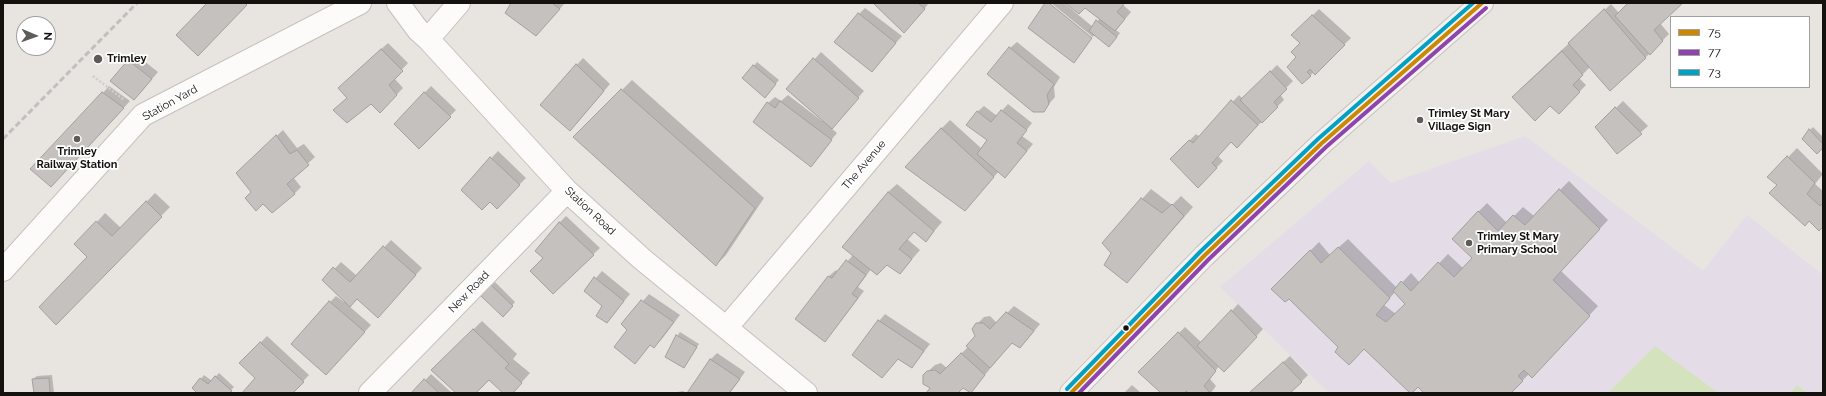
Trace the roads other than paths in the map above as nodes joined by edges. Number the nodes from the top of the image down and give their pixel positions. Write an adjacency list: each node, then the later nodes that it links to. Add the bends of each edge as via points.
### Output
1 (360, 3): 8 (street, Station Yard, via 143,116)
2 (398, 3): 6 (street, Station Road)
3 (459, 3): 6 (street)
4 (1002, 3): 9 (street, The Avenue)
5 (1482, 3): 12 (street, via 1311,154 1204,256)
6 (428, 39): 7 (street, Station Road)
7 (567, 191): 9 (street, Station Road, via 642,259); 11 (street, New Road)
8 (3, 270)
9 (727, 328): 10 (street, Station Road)
10 (799, 391)
11 (370, 393)
12 (1071, 393)

